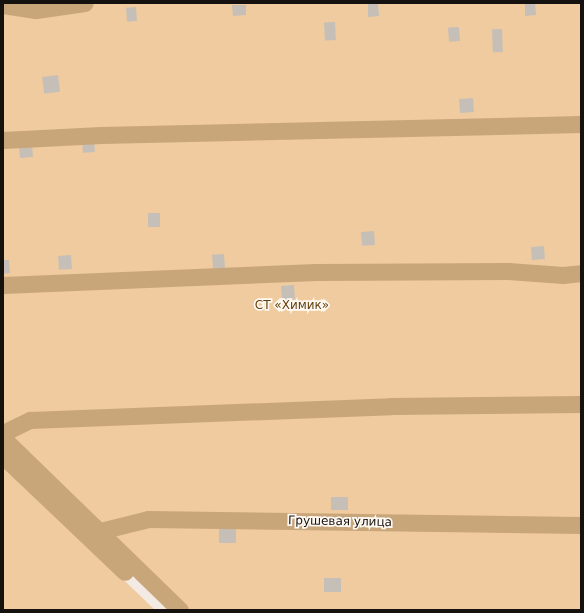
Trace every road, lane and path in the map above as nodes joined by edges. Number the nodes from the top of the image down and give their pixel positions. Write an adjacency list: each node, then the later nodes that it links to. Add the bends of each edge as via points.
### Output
1 (85, 3): 2 (street, via 36,10)
2 (3, 5)
3 (581, 124): 4 (street, via 148,133)
4 (3, 140)
5 (581, 273): 6 (street, via 563,275 508,272 316,272)
6 (3, 285)
7 (581, 404): 8 (street, via 391,406 30,420)
8 (3, 433)
9 (3, 438): 12 (street)
10 (3, 456): 13 (street)
11 (581, 524): 12 (street, Грушевая улица, via 148,519)
12 (100, 531): 14 (street)
13 (165, 610)
14 (180, 610)

